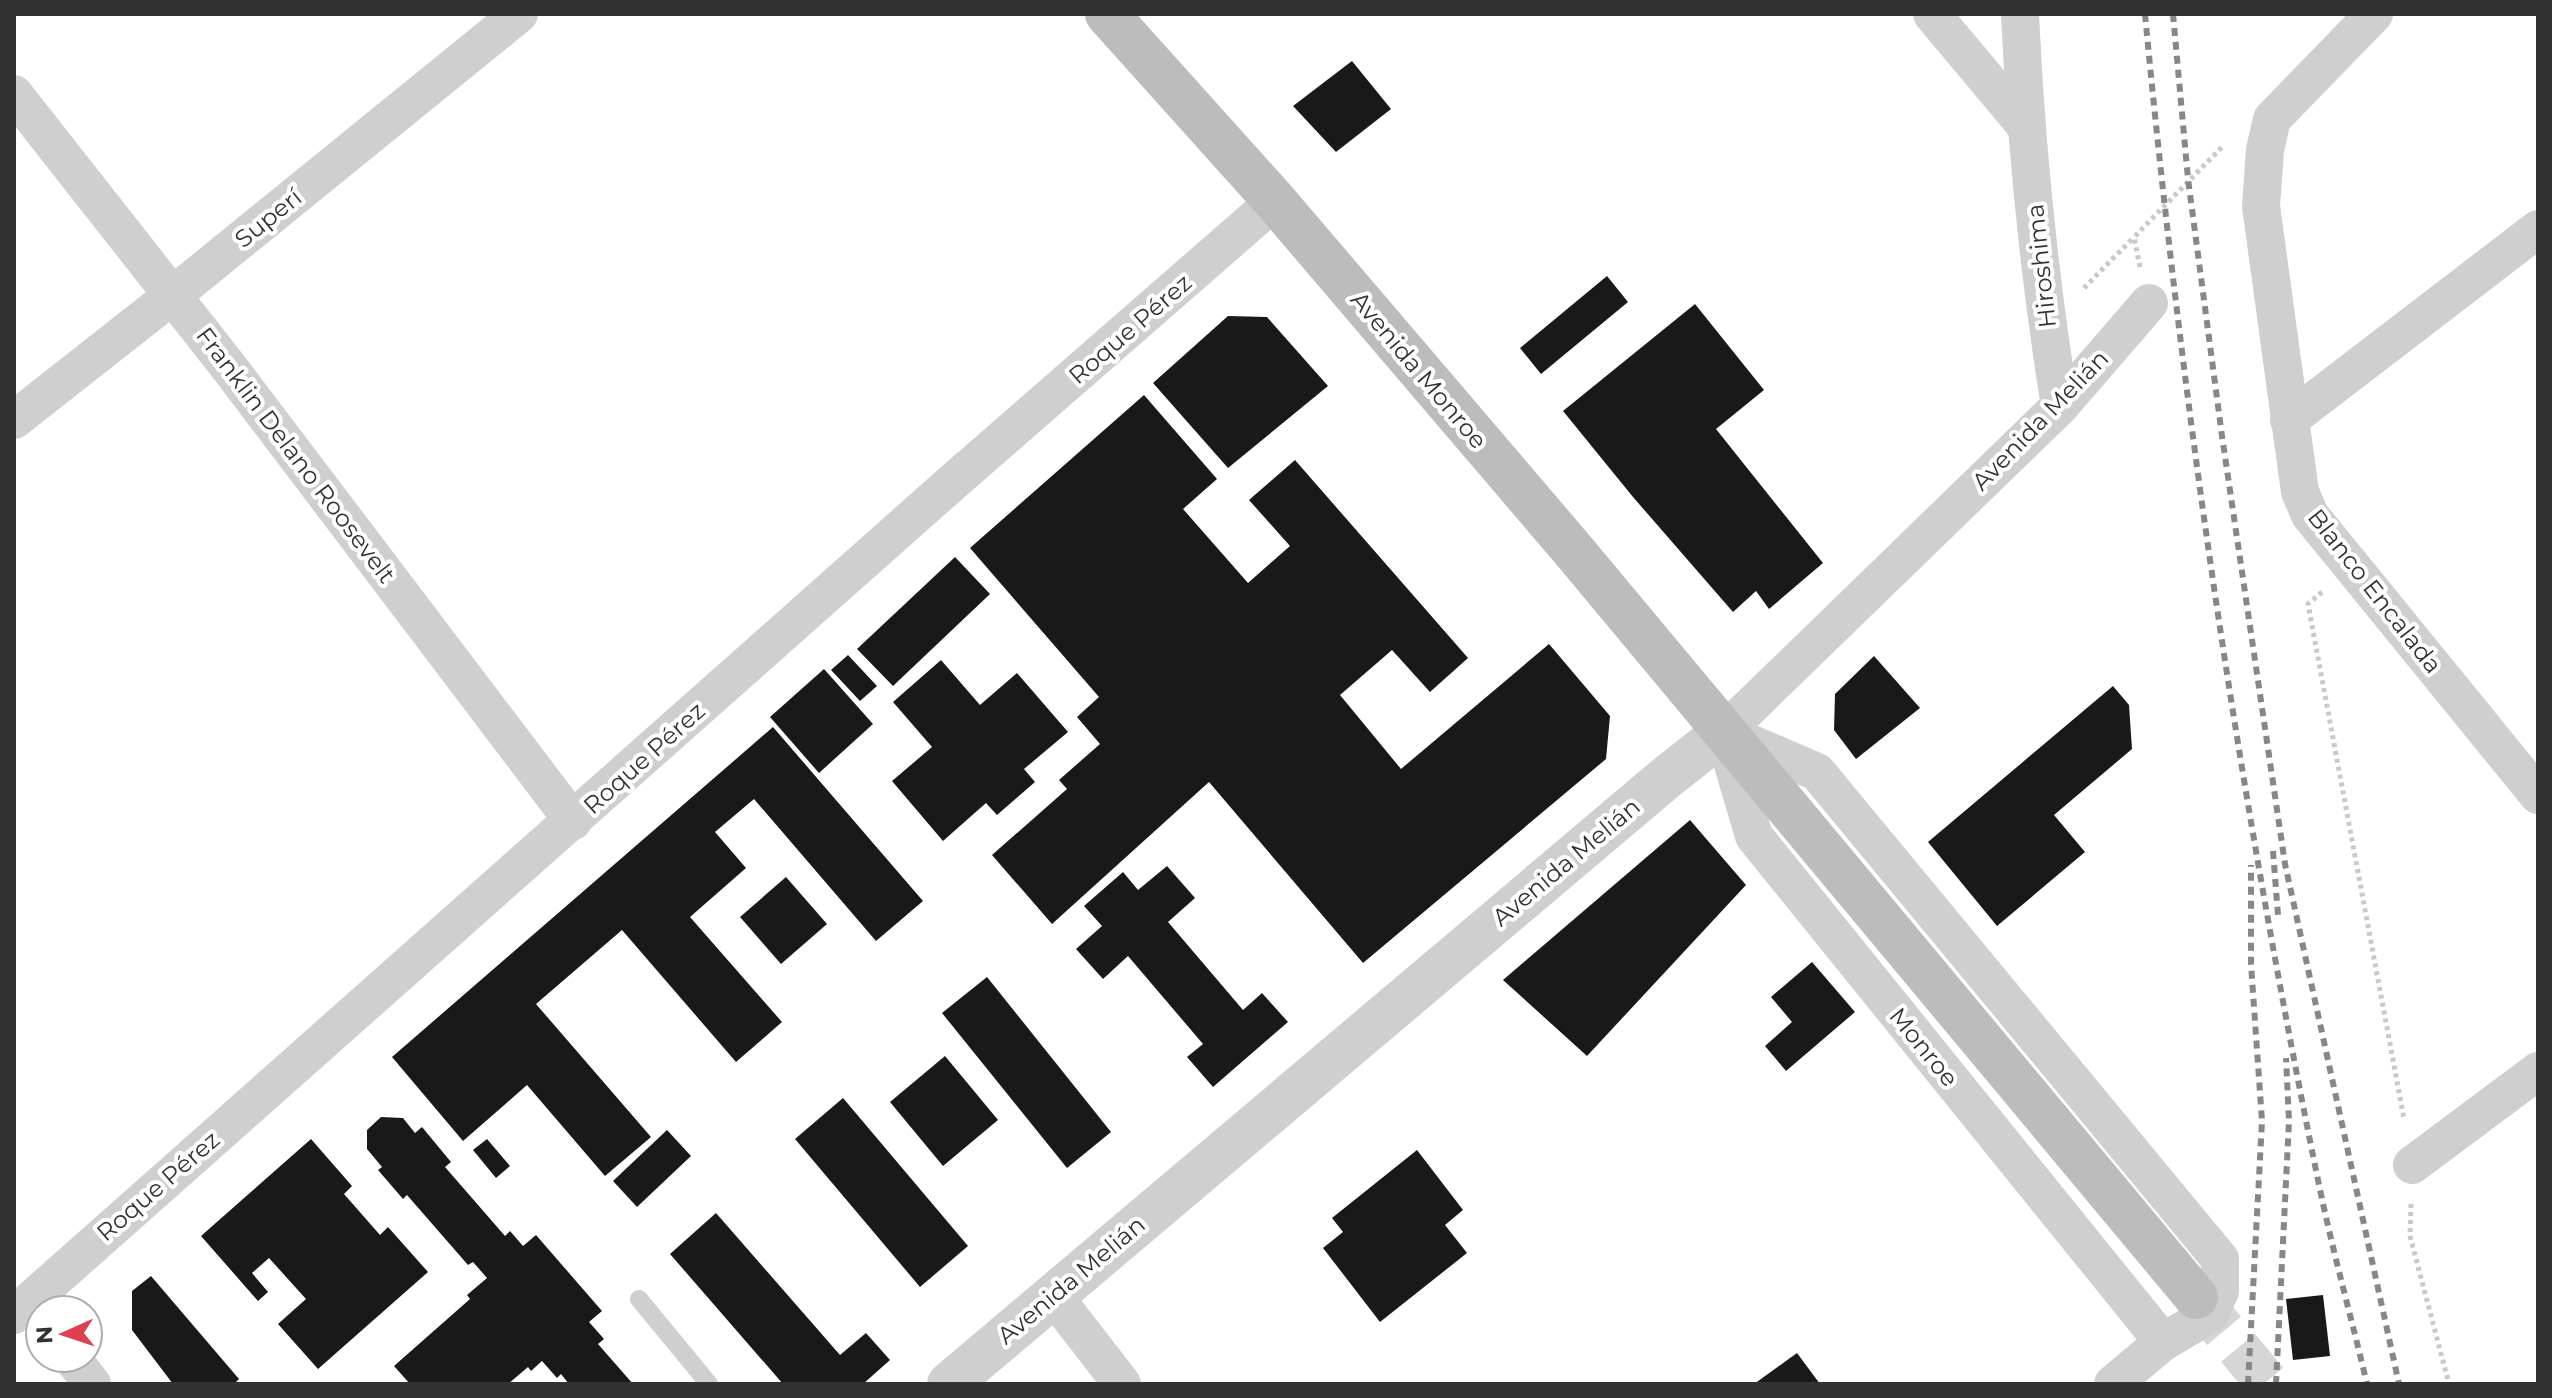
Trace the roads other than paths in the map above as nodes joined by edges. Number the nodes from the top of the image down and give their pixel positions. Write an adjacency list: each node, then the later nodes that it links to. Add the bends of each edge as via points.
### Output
1 (519, 14): 10 (street, Superí)
2 (1107, 14): 8 (main road, Avenida Monroe)
3 (1932, 14): 7 (street)
4 (2020, 14): 7 (street, Hiroshima)
5 (2374, 14): 14 (street, Blanco Encalada, via 2272,119 2265,150 2261,206)
6 (14, 94): 10 (street, Franklin Delano Roosevelt)
7 (2025, 125): 12 (street, Hiroshima)
8 (1275, 201): 15 (main road, Avenida Monroe); 17 (street, Roque Pérez)
9 (2538, 229): 14 (street)
10 (173, 295): 13 (street, Superí); 17 (street, Franklin Delano Roosevelt)
11 (2149, 303): 12 (street, Avenida Melián)
12 (2060, 406): 15 (street, Avenida Melián)
13 (14, 420)
14 (2289, 420): 16 (street, Blanco Encalada, via 2300,492 2310,515)
15 (1724, 732): 21 (street, Avenida Melián); 22 (main road, Monroe); 24 (street, Monroe, via 1754,836); 24 (street, via 1817,772 2220,1259 2215,1307)
16 (2538, 795)
17 (573, 821): 20 (street, Roque Pérez)
18 (2538, 1071): 19 (street)
19 (2412, 1165)
20 (35, 1294)
21 (1053, 1295): 26 (street, Avenida Melián); 27 (street)
22 (2196, 1297)
23 (639, 1299): 25 (lane)
24 (2163, 1342): 28 (street)
25 (709, 1384)
26 (949, 1384)
27 (1122, 1384)
28 (2113, 1384)

